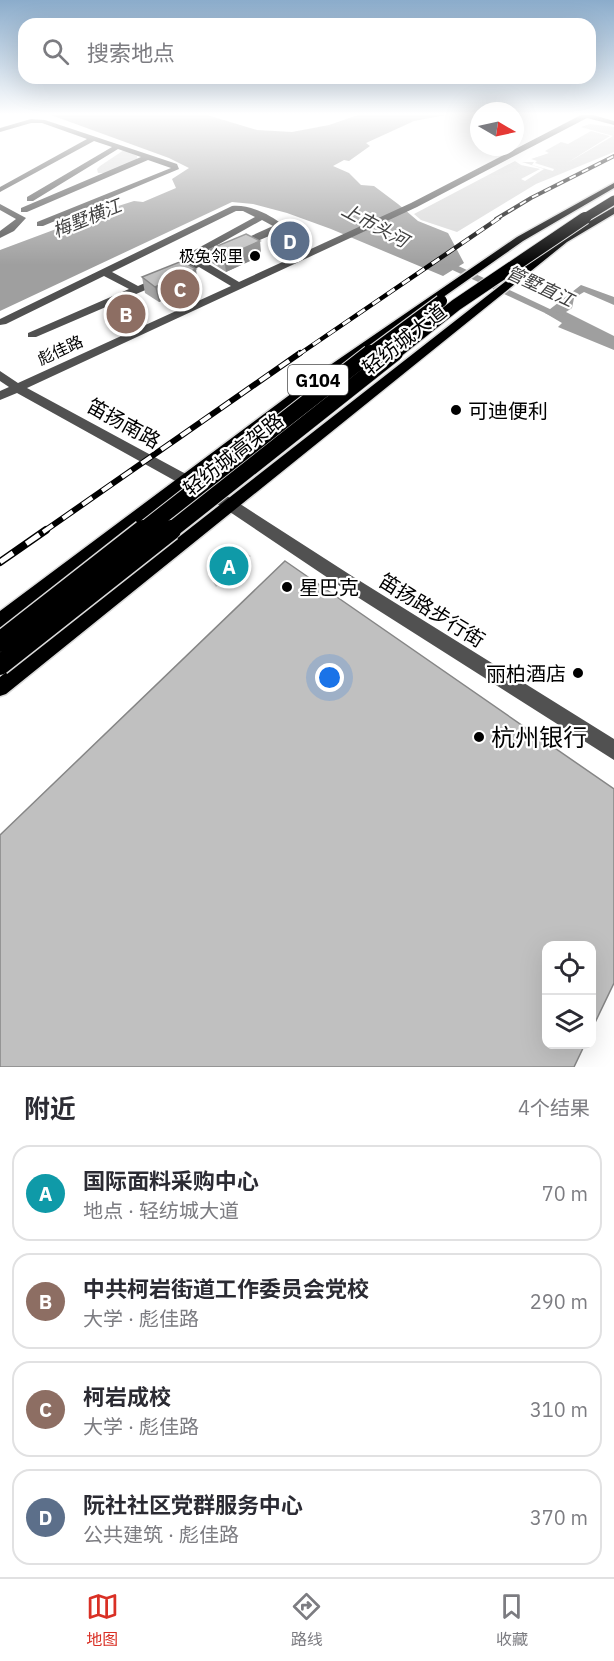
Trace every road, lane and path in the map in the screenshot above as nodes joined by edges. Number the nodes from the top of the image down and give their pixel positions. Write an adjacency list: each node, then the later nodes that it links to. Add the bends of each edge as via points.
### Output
1 (45, 165): 8 (street)
2 (89, 165): 14 (street)
3 (130, 165): 6 (street)
4 (172, 165): 11 (street, via 174,169)
5 (491, 165): 21 (street, 彪佳路, via 345,238)
6 (87, 183): 11 (street); 14 (street)
7 (614, 185): 29 (main road, 轻纺城大道 / G104, via 520,239 454,284 327,373)
8 (0, 190): 10 (street)
9 (614, 190): 32 (highway, 轻纺城高架路, bridge, via 542,232 362,359)
10 (10, 192)
11 (114, 193): 14 (street, via 43,223)
12 (614, 200): 33 (highway, 轻纺城高架路, bridge, via 456,305)
13 (0, 205): 14 (street); 18 (street, via 22,218)
14 (21, 208)
15 (614, 210): 30 (main road, 轻纺城大道 / G104, via 564,240)
16 (263, 216): 17 (street); 17 (street, via 235,208); 19 (street, via 279,225)
17 (213, 231): 19 (street, via 191,258); 20 (street)
18 (0, 235)
19 (200, 262): 21 (street); 22 (street)
20 (104, 272): 22 (street); 23 (street)
21 (237, 285): 27 (street, 彪佳路)
22 (136, 289): 23 (street)
23 (61, 308): 24 (street); 25 (street)
24 (2, 322)
25 (32, 335)
26 (0, 375): 27 (street, 笛扬南路)
27 (16, 387): 28 (street, 彪佳路); 29 (street, 笛扬南路)
28 (0, 396)
29 (187, 481): 30 (street, 笛扬南路); 31 (main road, 轻纺城大道 / G104)
30 (229, 504): 34 (main road, 轻纺城大道 / G104); 35 (street, 笛扬路步行街)
31 (0, 621)
32 (0, 642)
33 (0, 665)
34 (0, 688)
35 (614, 750)

